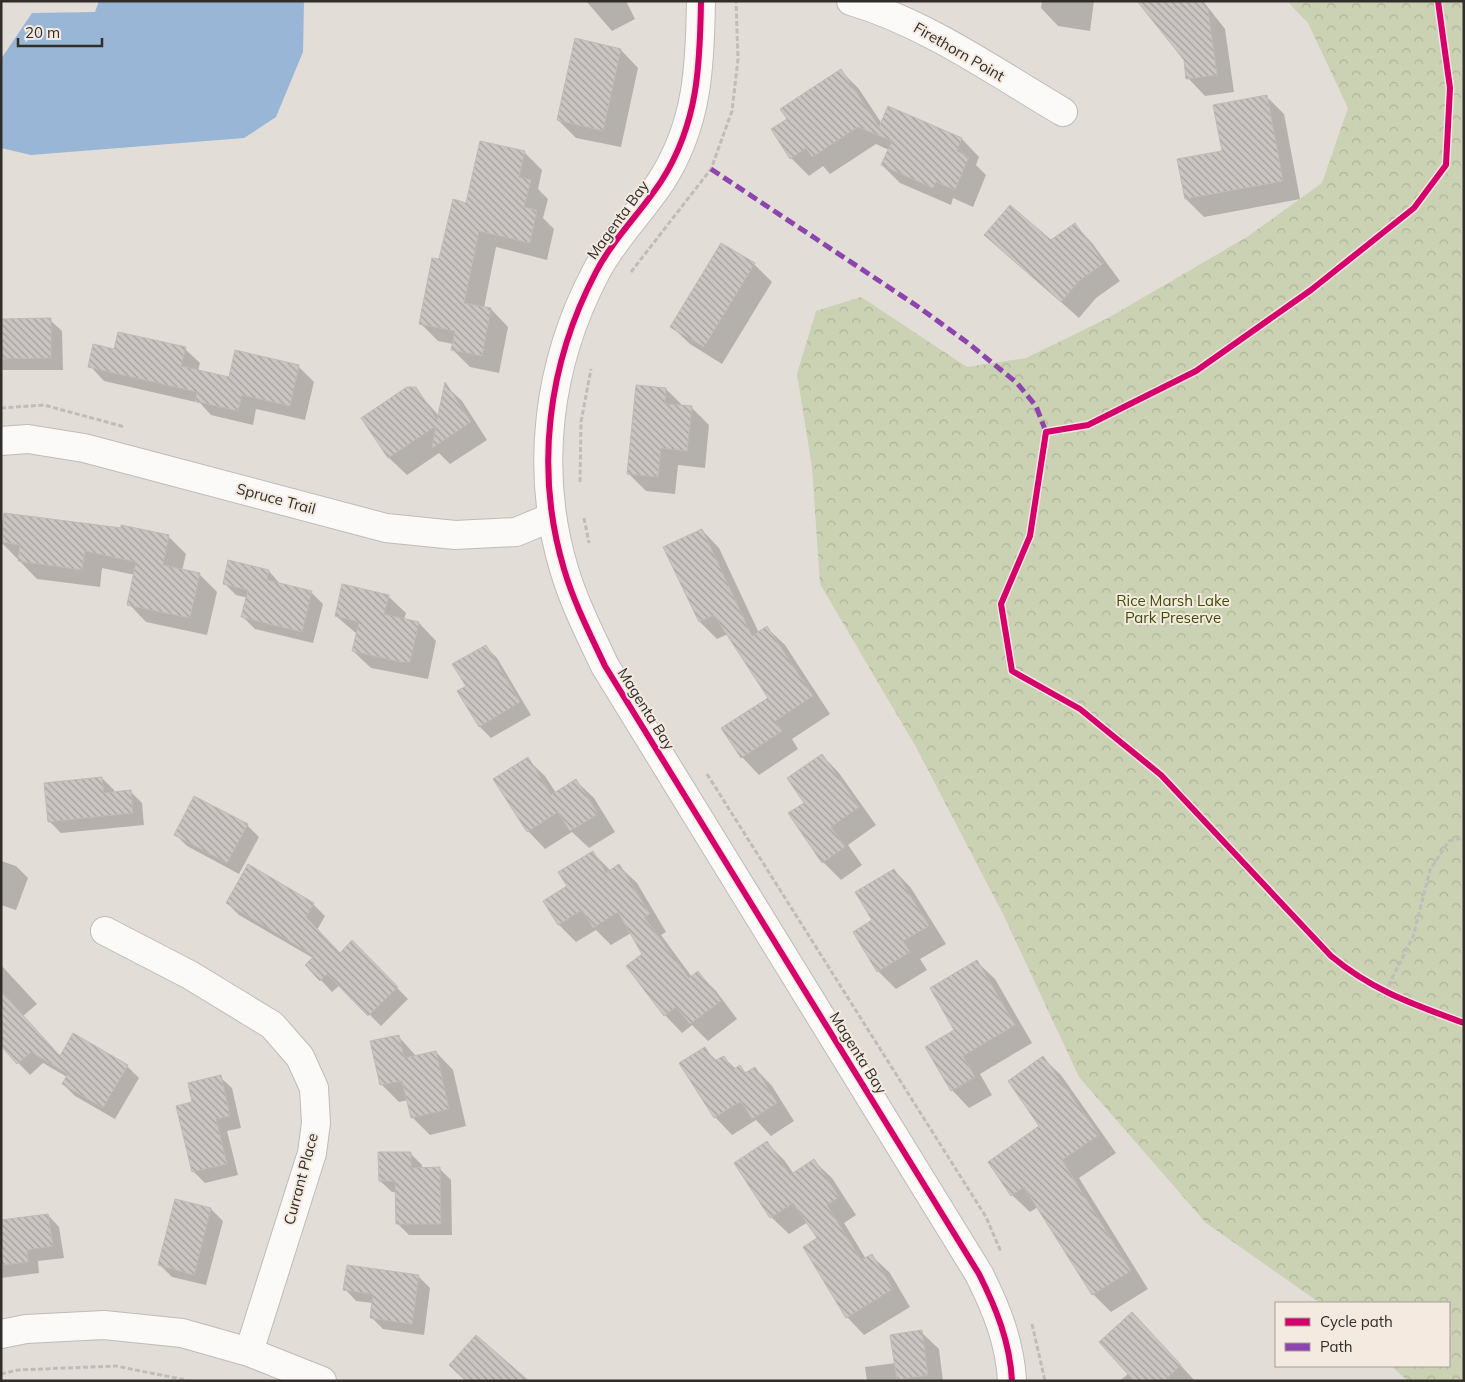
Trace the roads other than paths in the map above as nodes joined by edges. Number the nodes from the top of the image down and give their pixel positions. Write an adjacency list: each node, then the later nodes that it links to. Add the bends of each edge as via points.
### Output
1 (701, 1): 5 (street, Magenta Bay, via 700,61 692,115 662,180 596,271 571,329 555,382 547,454)
2 (851, 1): 3 (street, Firethorn Point, via 884,11 931,34)
3 (1063, 112)
4 (1, 441): 5 (street, Spruce Trail, via 28,439 84,448 386,528 455,535 516,532)
5 (552, 517): 10 (street, Magenta Bay, via 564,569 605,666 979,1274 1000,1318 1012,1364)
6 (105, 931): 8 (street, Currant Place, via 190,975 272,1025 300,1057 314,1088 316,1123 312,1152)
7 (1, 1334): 8 (street, via 26,1328 104,1325 182,1333)
8 (249, 1352): 9 (street)
9 (322, 1381)
10 (1012, 1381)

